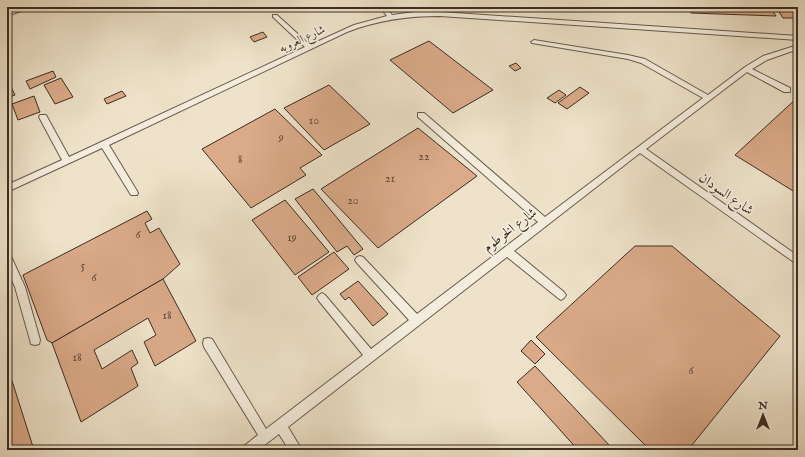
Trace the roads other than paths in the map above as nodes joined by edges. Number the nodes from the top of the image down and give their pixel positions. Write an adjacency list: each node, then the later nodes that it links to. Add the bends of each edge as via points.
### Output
1 (19, 7): 3 (street)
2 (383, 7): 5 (lane)
3 (7, 11)
4 (275, 16): 9 (lane)
5 (390, 16): 6 (lane, شارع العروبه, via 440,14); 9 (lane, شارع العروبه, via 359,25)
6 (798, 38)
7 (534, 42): 12 (lane, via 636,59)
8 (798, 47): 10 (lane, شارع الخرطوم, via 765,58)
9 (310, 48): 15 (lane, شارع العروبه)
10 (748, 69): 11 (lane); 12 (lane, شارع الخرطوم)
11 (788, 90)
12 (708, 98): 16 (lane, شارع الخرطوم)
13 (421, 115): 20 (lane)
14 (43, 117): 17 (lane)
15 (104, 144): 17 (lane, شارع العروبه); 19 (lane)
16 (640, 149): 20 (lane, شارع الخرطوم); 24 (lane, شارع السودان)
17 (67, 161): 18 (lane, شارع العروبه)
18 (7, 189)
19 (134, 193)
20 (544, 222): 21 (lane, شارع الخرطوم)
21 (507, 251): 25 (lane); 27 (lane, شارع الخرطوم)
22 (7, 257): 28 (lane, via 20,287)
23 (360, 260): 27 (lane)
24 (798, 261)
25 (561, 295)
26 (322, 298): 30 (lane)
27 (416, 320): 30 (lane, شارع الخرطوم)
28 (35, 340)
29 (208, 342): 32 (lane)
30 (370, 356): 31 (lane, شارع الخرطوم)
31 (280, 425): 32 (lane, شارع الخرطوم); 34 (lane)
32 (265, 437): 33 (lane, شارع الخرطوم)
33 (248, 450)
34 (296, 450)

